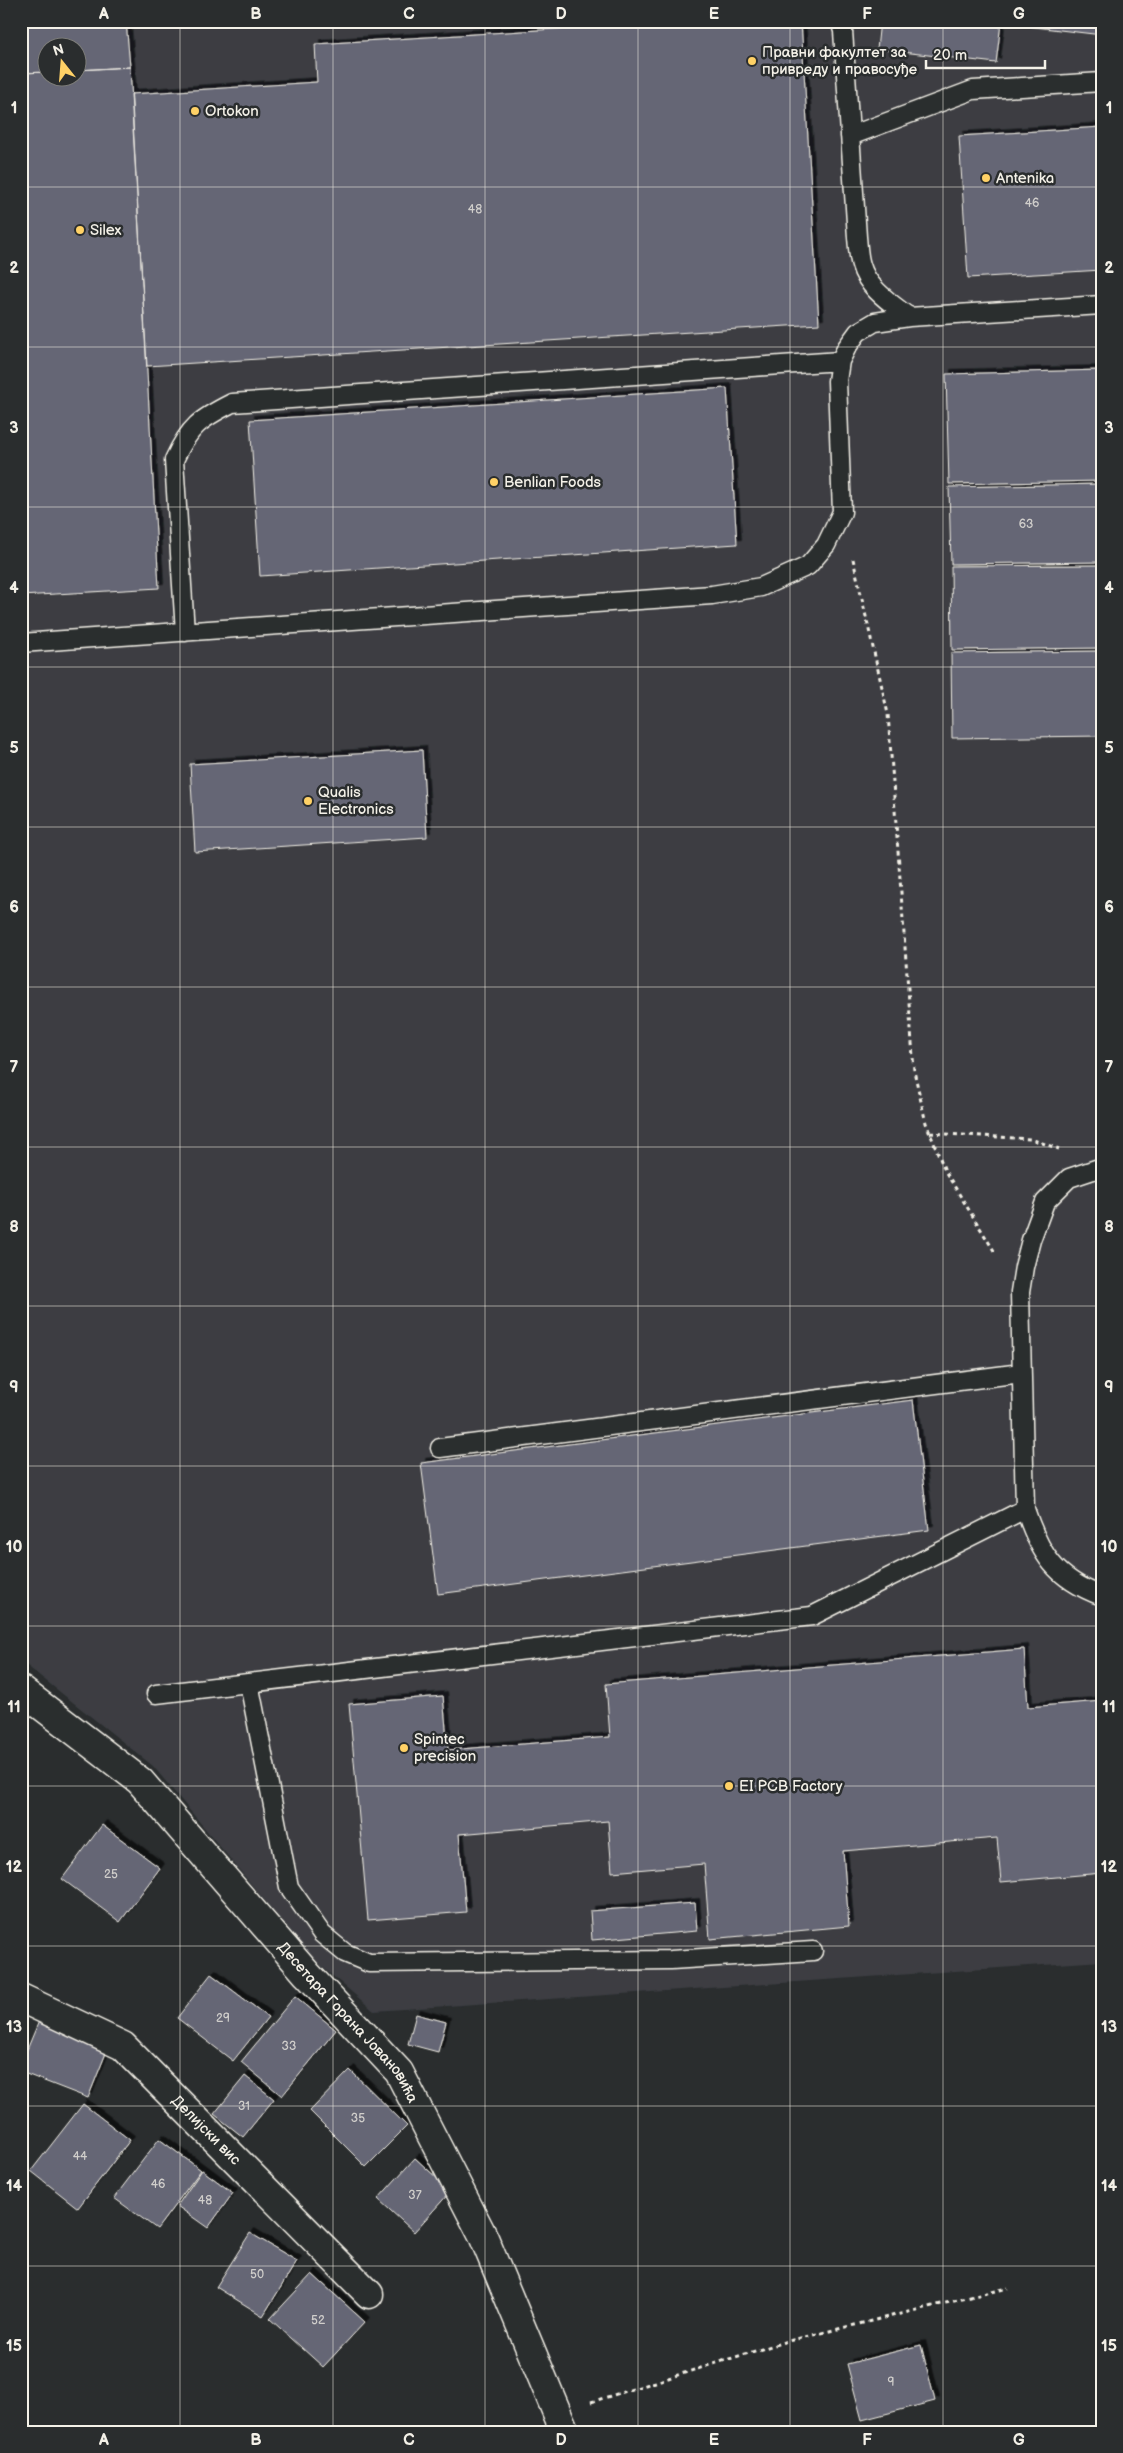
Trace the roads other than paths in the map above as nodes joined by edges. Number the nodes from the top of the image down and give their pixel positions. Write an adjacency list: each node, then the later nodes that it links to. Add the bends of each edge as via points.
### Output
1 (840, 21): 3 (lane)
2 (1102, 82): 3 (lane, via 973,90)
3 (850, 136): 5 (lane, via 856,237 861,266 886,300)
4 (1102, 305): 5 (lane)
5 (910, 317): 6 (lane, via 876,322 858,332)
6 (840, 361): 7 (lane, via 837,381 842,512 826,545 808,566 761,587 712,595); 7 (lane, via 232,403 206,415 185,436 174,460)
7 (185, 632): 8 (lane)
8 (21, 643)
9 (1102, 1167): 10 (lane, via 1069,1178 1045,1202 1031,1240 1020,1292)
10 (1021, 1373): 11 (lane); 12 (lane)
11 (440, 1448)
12 (1025, 1508): 13 (lane, via 1034,1538 1046,1559 1067,1580); 14 (lane, via 812,1616)
13 (1102, 1596)
14 (249, 1683): 16 (lane); 17 (lane, via 289,1887 322,1934 345,1953 369,1963 672,1960)
15 (21, 1690): 20 (street, Десетара Горана Јовановића, via 140,1781 307,1974 399,2072 484,2238)
16 (156, 1694)
17 (813, 1951)
18 (21, 1998): 19 (street, Делијски вис, via 123,2046)
19 (369, 2294)
20 (561, 2422)

